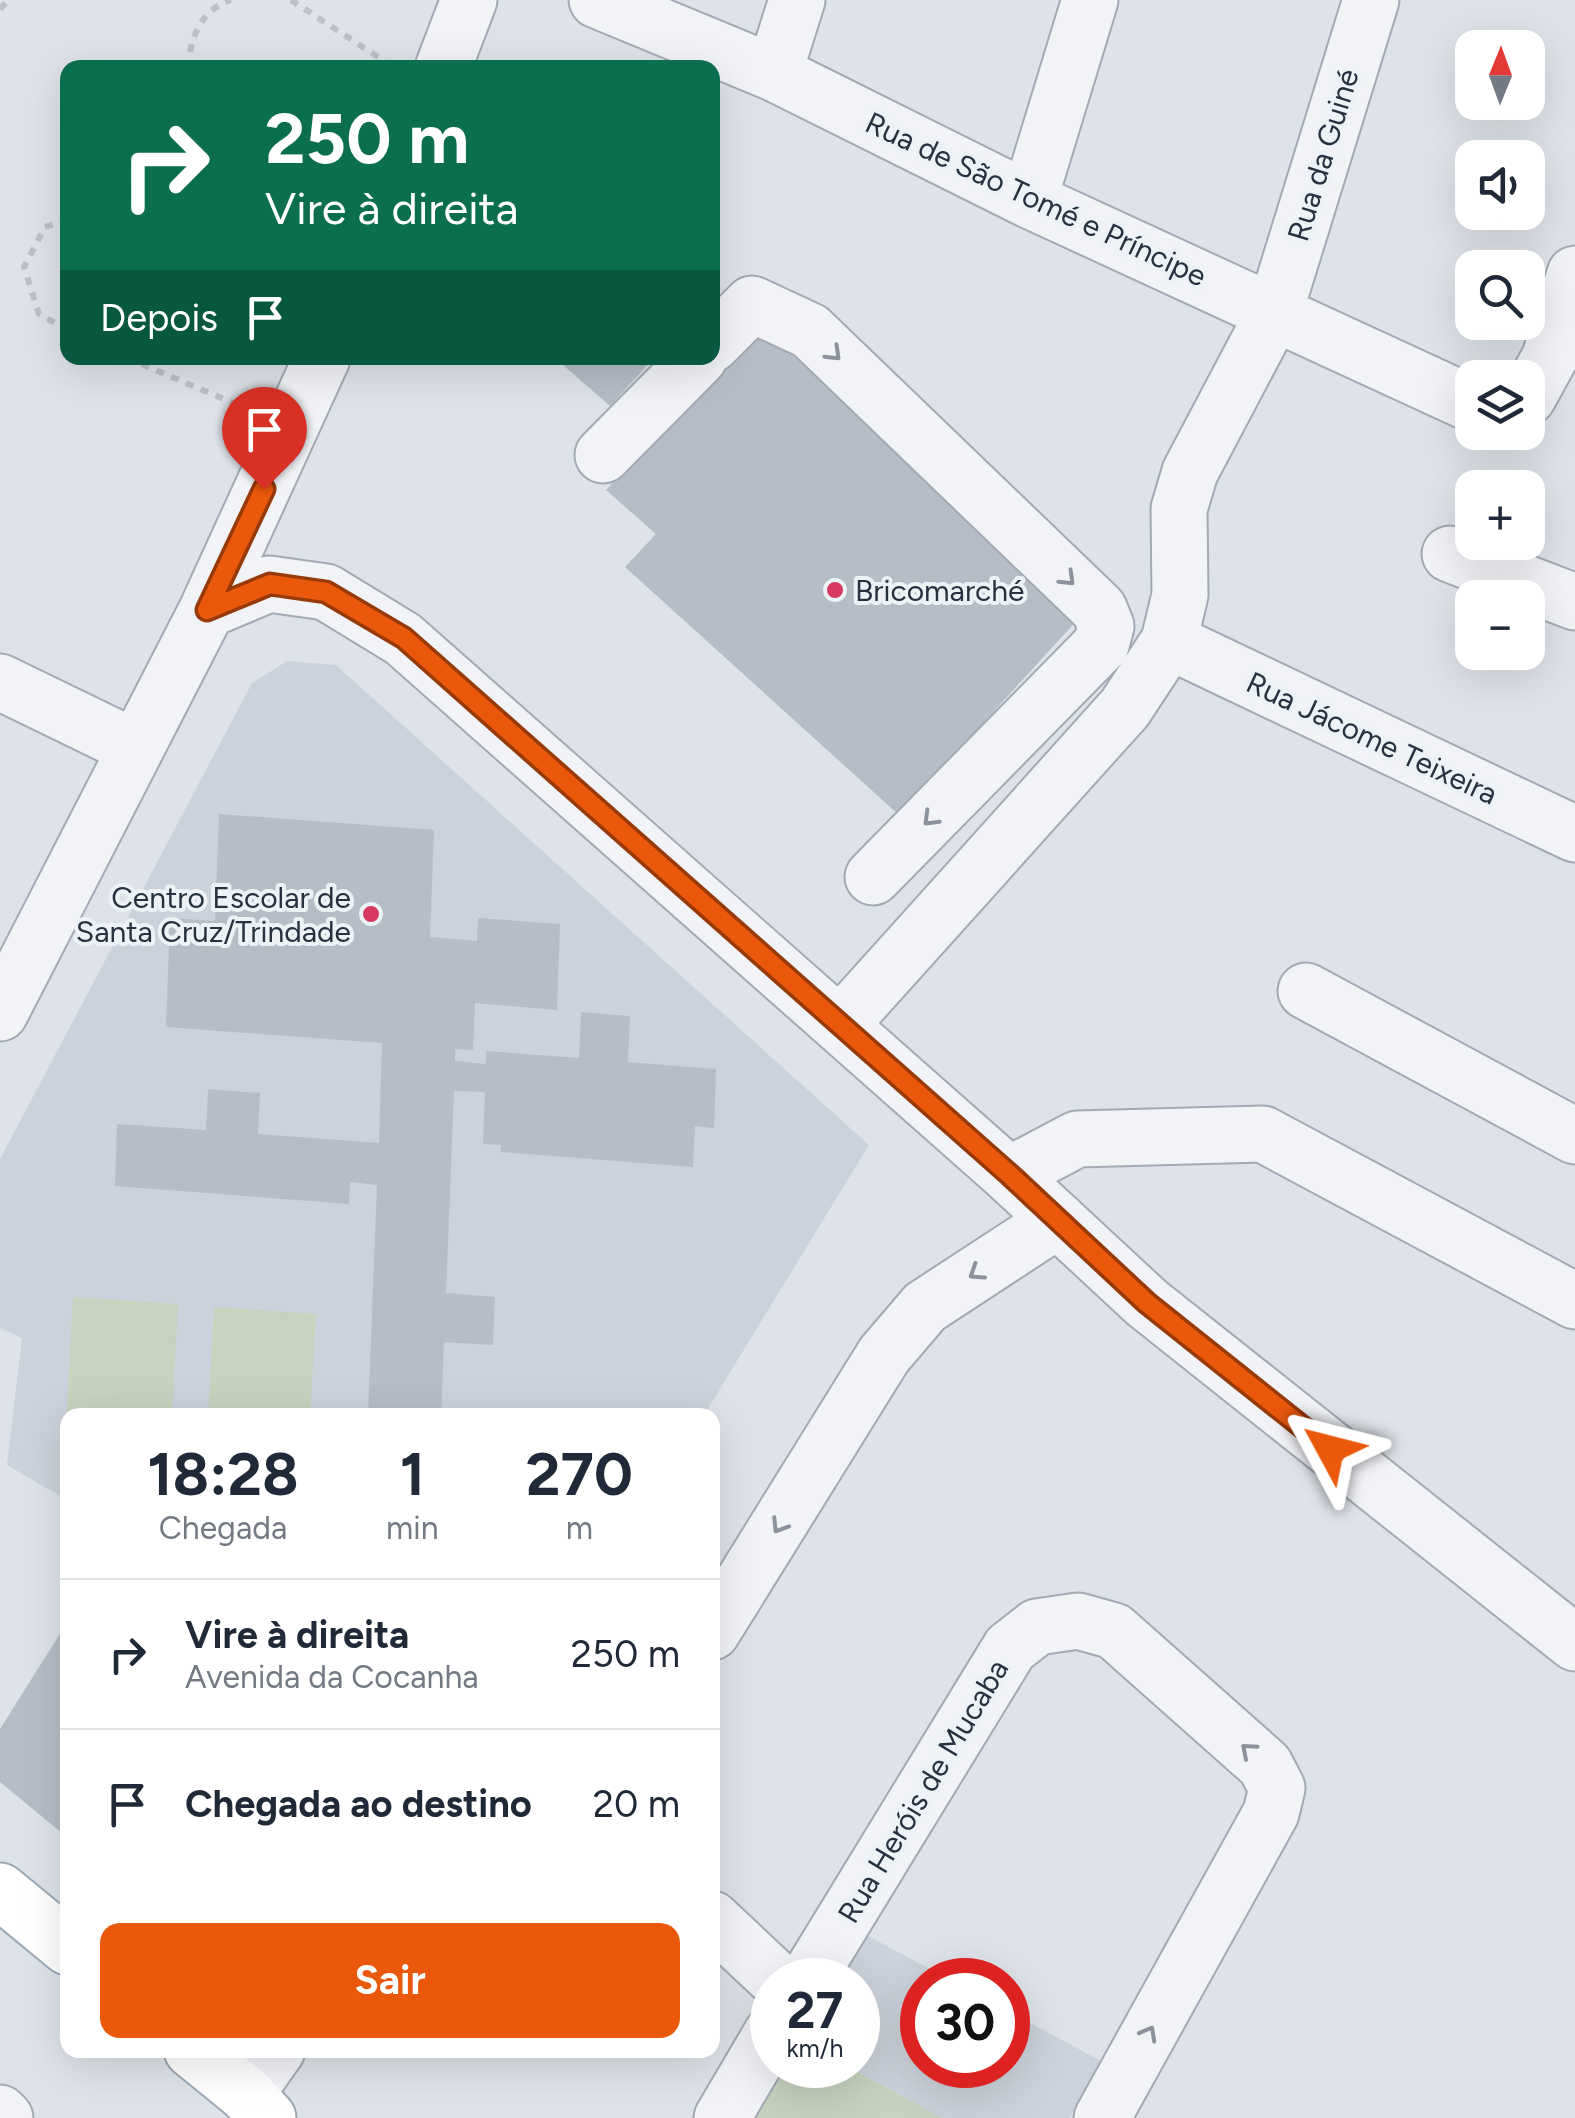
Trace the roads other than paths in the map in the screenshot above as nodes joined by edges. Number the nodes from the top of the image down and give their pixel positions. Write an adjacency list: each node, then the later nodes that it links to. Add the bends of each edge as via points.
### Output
1 (468, 0): 6 (street)
2 (597, 0): 7 (street, Rua de São Tomé e Príncipe)
3 (797, 0): 7 (street)
4 (1090, 0): 8 (street)
5 (1371, 0): 10 (street, Rua da Guiné)
6 (446, 60)
7 (774, 73): 8 (street, Rua de São Tomé e Príncipe)
8 (1029, 200): 10 (street, Rua de São Tomé e Príncipe)
9 (1575, 274): 14 (street)
10 (1275, 311): 15 (street, Rua de São Tomé e Príncipe); 20 (street, Rua da Guiné, via 1190,472 1179,509 1180,595)
11 (720, 336): 24 (street, one-way to 24, via 752,304 810,331 1099,609 1106,626 1101,645)
12 (319, 365): 19 (street)
13 (692, 365): 16 (street)
14 (1545, 365)
15 (1455, 396)
16 (603, 455)
17 (1450, 554): 18 (street)
18 (1575, 602)
19 (207, 610): 22 (street); 27 (street, via 270,584 326,592 404,638)
20 (1169, 641): 23 (street, Rua Jácome Teixeira); 27 (street, via 1125,708)
21 (0, 682): 22 (street)
22 (136, 748): 26 (street)
23 (1575, 834)
24 (874, 877)
25 (1306, 992): 28 (street)
26 (0, 1012)
27 (840, 1026): 29 (street)
28 (1575, 1136)
29 (1010, 1175): 30 (street); 31 (street, via 1076,1139 1262,1134)
30 (1058, 1220): 32 (street, one-way to 32, via 925,1307 894,1343); 33 (street, via 1147,1303)
31 (1575, 1302)
32 (720, 1619)
33 (1575, 1643)
34 (0, 1891): 36 (main road)
35 (720, 1927): 37 (street)
36 (60, 1940)
37 (754, 1958)
38 (820, 1958): 44 (street, Rua Heróis de Mucaba, one-way to 38, via 1270,1814 1277,1788 1265,1765 1114,1631 1078,1622 1037,1627 1010,1648)
39 (201, 2058): 42 (main road)
40 (274, 2058): 42 (street)
41 (750, 2070): 43 (street)
42 (257, 2106)
43 (722, 2118)
44 (1102, 2118)

